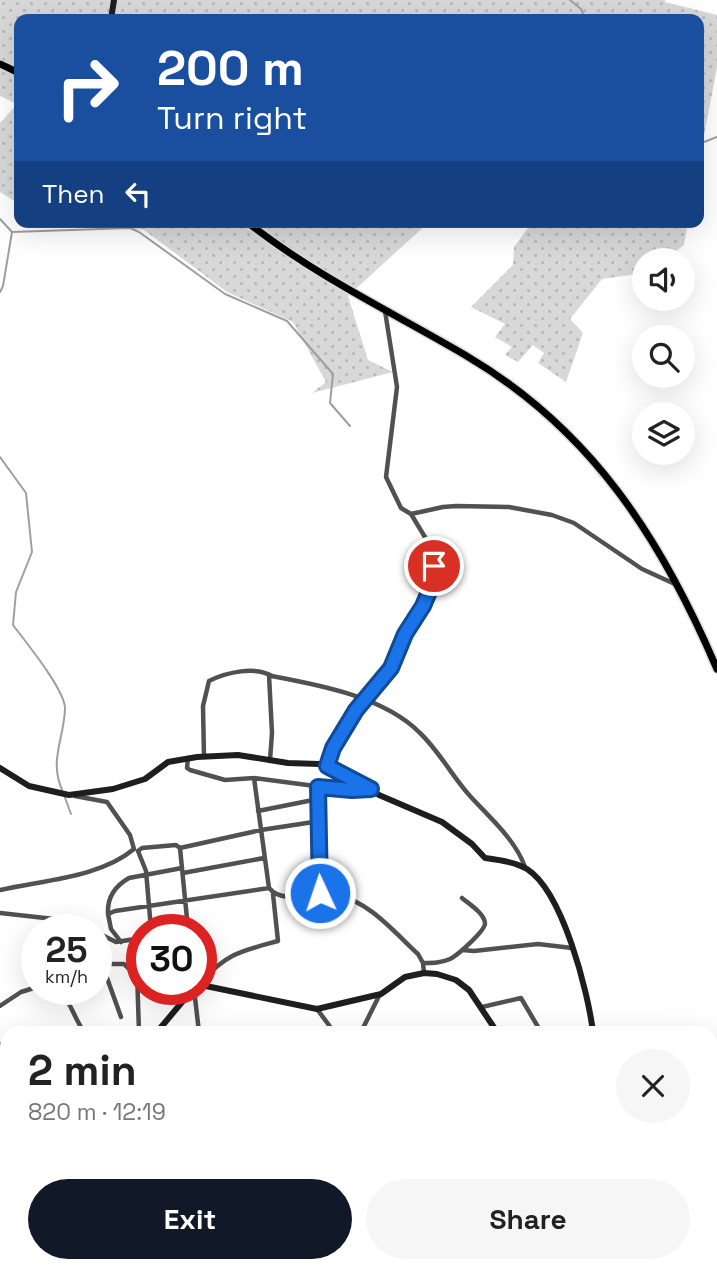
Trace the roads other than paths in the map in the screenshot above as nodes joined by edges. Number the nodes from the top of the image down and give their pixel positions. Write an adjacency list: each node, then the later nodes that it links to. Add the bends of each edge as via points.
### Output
1 (255, 228): 2 (main road)
2 (385, 311): 3 (street, via 397,387 386,477 401,508); 4 (main road, via 467,356 557,423 632,507)
3 (411, 514): 4 (street, via 456,506 509,507 552,515 574,523 642,569); 7 (street, via 431,547 434,580 391,668)
4 (677, 586): 5 (main road)
5 (717, 669)
6 (269, 674): 7 (street); 8 (street, via 248,671 209,681); 10 (street)
7 (364, 699): 11 (street); 23 (street, via 422,734 517,849)
8 (204, 757): 9 (street); 10 (street, via 238,755)
9 (188, 758): 13 (street, via 190,770 225,780); 16 (street, via 168,762 145,779 113,789)
10 (270, 760): 11 (street)
11 (327, 766): 15 (street)
12 (0, 768): 16 (street, via 29,786)
13 (254, 778): 14 (street); 18 (street)
14 (318, 787): 15 (street); 17 (street)
15 (371, 789): 23 (street, via 442,822 485,858)
16 (69, 795): 26 (street, via 107,802 130,835 134,849 124,858 81,874)
17 (318, 799): 18 (street); 19 (street)
18 (258, 811): 20 (street)
19 (320, 821): 20 (street); 28 (street)
20 (261, 830): 21 (street); 22 (street)
21 (180, 848): 24 (street); 25 (street, via 138,851)
22 (264, 858): 24 (street); 27 (street)
23 (525, 868): 41 (street, via 553,901)
24 (182, 870): 25 (street); 30 (street)
25 (147, 876): 31 (street); 33 (street, via 123,881 110,896)
26 (0, 890)
27 (271, 891): 28 (street, via 284,898); 30 (street); 44 (street, via 278,941)
28 (320, 893): 43 (street, via 356,900)
29 (463, 898): 42 (street, via 485,923 484,930)
30 (185, 900): 31 (street); 35 (street)
31 (149, 905): 33 (street); 34 (street)
32 (0, 913): 36 (street)
33 (108, 914)
34 (150, 914)
35 (186, 914)
36 (21, 915)
37 (112, 930): 40 (street)
38 (112, 940): 40 (street)
39 (126, 941): 40 (street)
40 (121, 942)
41 (572, 948): 42 (street, via 538,944); 66 (street, via 590,1002)
42 (462, 950): 43 (street, via 453,958)
43 (423, 963): 45 (street)
44 (217, 964)
45 (424, 973): 48 (street, via 397,980); 55 (street, via 456,980)
46 (217, 987): 56 (street)
47 (21, 992): 54 (street)
48 (381, 993): 56 (street); 63 (street)
49 (112, 995): 57 (street)
50 (71, 1005): 58 (street)
51 (139, 1005): 59 (street)
52 (180, 1005): 60 (street)
53 (195, 1005): 61 (street)
54 (0, 1006)
55 (482, 1007): 64 (street); 65 (street, via 521,998)
56 (317, 1009): 62 (street)
57 (121, 1017)
58 (80, 1026)
59 (139, 1026)
60 (162, 1026)
61 (198, 1026)
62 (330, 1026)
63 (364, 1026)
64 (493, 1026)
65 (537, 1026)
66 (592, 1026)

